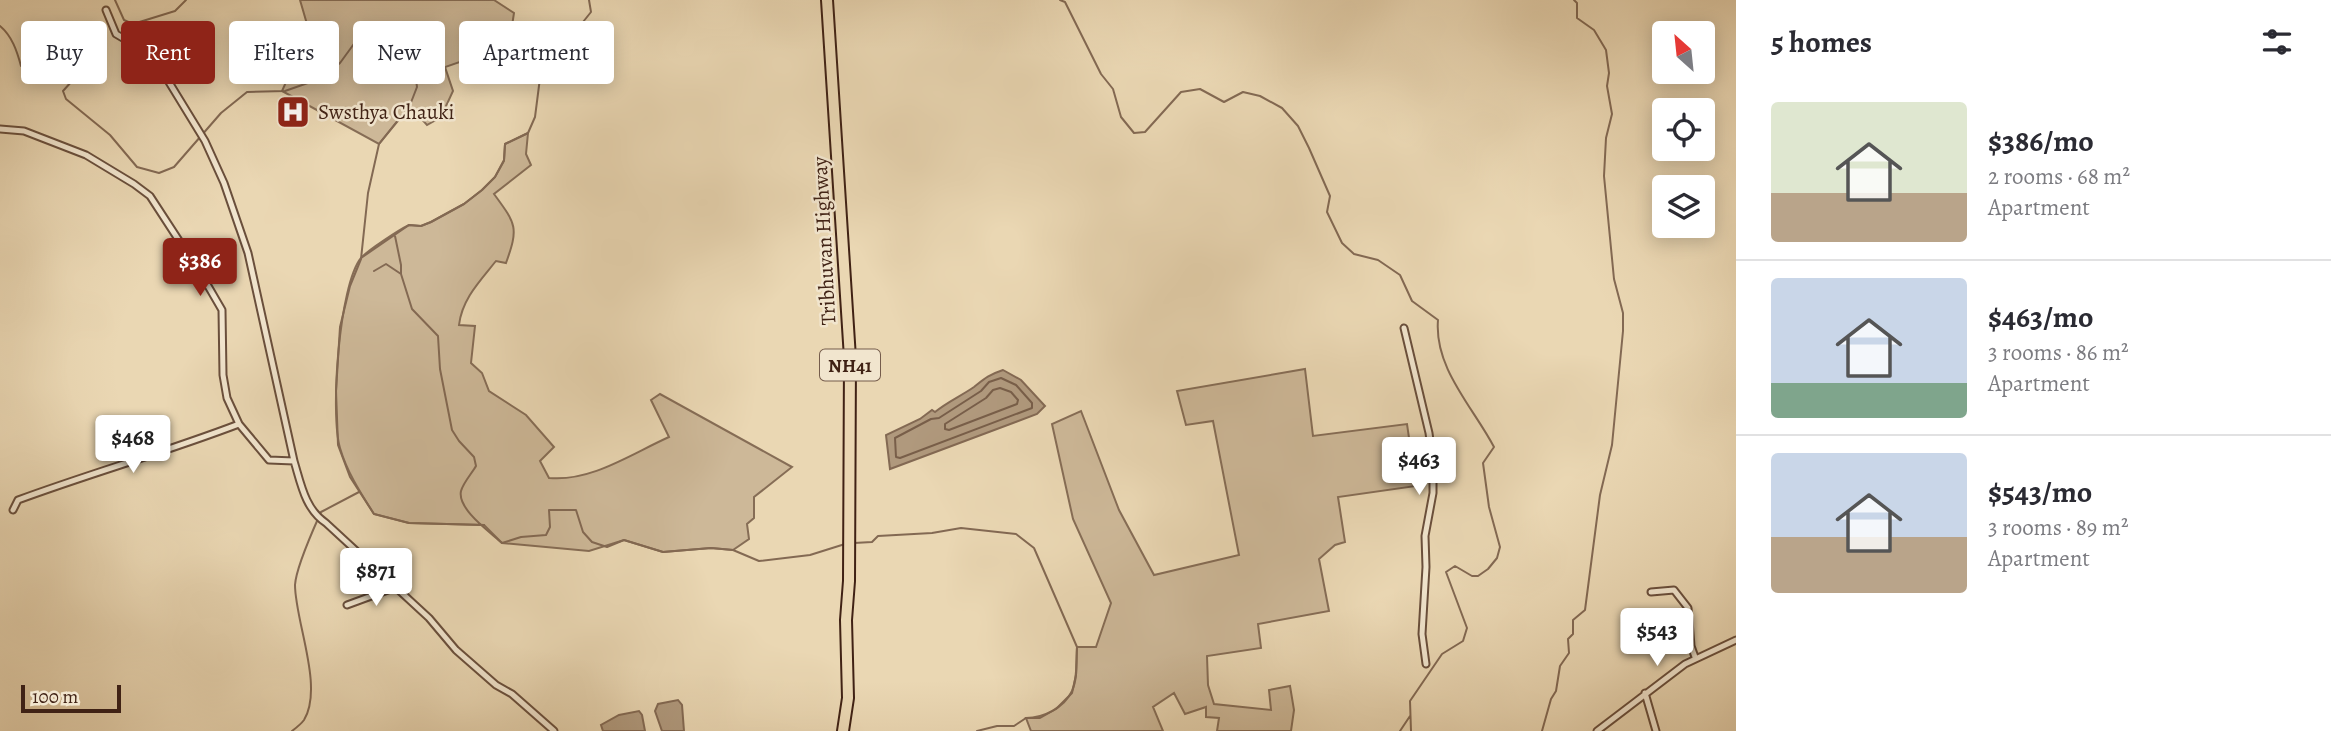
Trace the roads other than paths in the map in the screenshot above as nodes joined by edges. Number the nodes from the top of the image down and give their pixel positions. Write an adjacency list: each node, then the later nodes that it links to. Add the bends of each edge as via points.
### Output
1 (827, 0): 16 (highway, Tribhuvan Highway / NH41, via 850,358 848,698)
2 (106, 10): 6 (street, via 116,34 153,56 205,141 224,183 248,253)
3 (0, 129): 5 (street, via 24,131 86,155 150,196 222,310 223,375)
4 (1404, 328): 13 (street, via 1433,463 1425,536 1422,634)
5 (239, 424): 6 (street, via 269,460); 7 (street, via 18,500)
6 (293, 461): 8 (street, via 314,515)
7 (13, 510)
8 (396, 587): 10 (street); 15 (street, via 456,650)
9 (1651, 592): 12 (street, via 1674,590 1688,608)
10 (347, 605)
11 (1736, 640): 12 (street)
12 (1695, 657): 14 (street)
13 (1426, 664)
14 (1645, 692): 17 (street); 18 (street)
15 (554, 731)
16 (843, 731)
17 (1597, 731)
18 (1656, 731)

